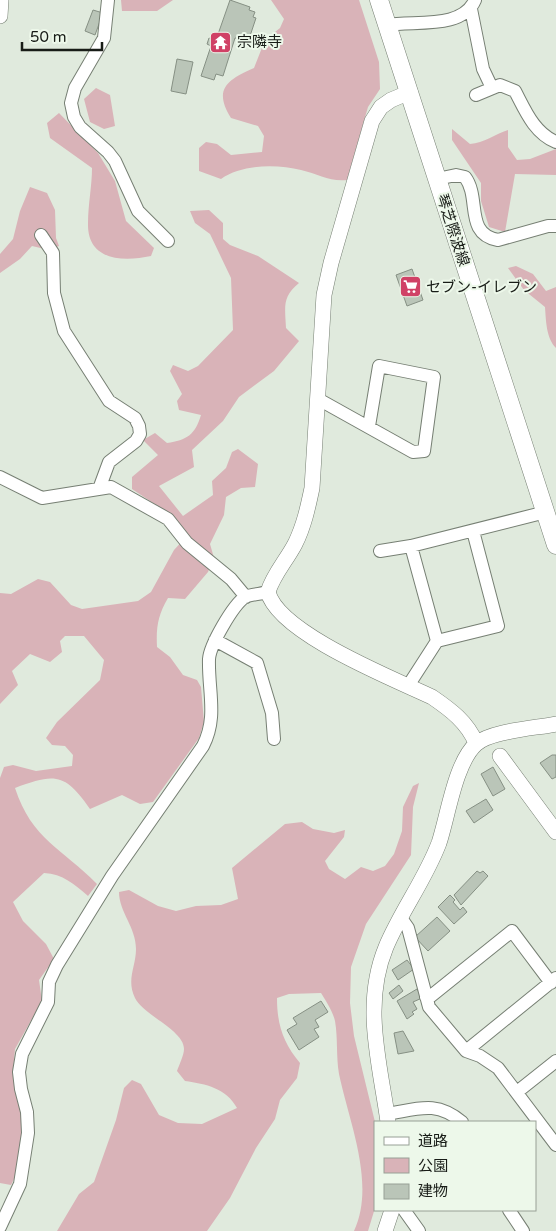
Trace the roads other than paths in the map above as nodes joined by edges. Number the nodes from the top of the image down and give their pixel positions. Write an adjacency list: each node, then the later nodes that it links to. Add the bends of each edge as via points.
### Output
1 (1, 0): 5 (street)
2 (108, 0): 14 (street, via 104,38 71,102 74,117 80,127 116,161 138,212)
3 (379, 0): 6 (main road, 琴芝際波線)
4 (473, 4): 6 (street, via 457,17 436,22); 7 (street, via 484,69)
5 (0, 16)
6 (387, 25): 8 (main road, 琴芝際波線)
7 (492, 88): 9 (street); 10 (street, via 500,85 515,91 528,117)
8 (410, 92): 11 (main road, 琴芝際波線); 15 (street, via 386,104 372,121 324,295)
9 (476, 95)
10 (556, 142)
11 (437, 179): 12 (street, via 456,174 466,178 477,224 492,239); 19 (main road, 琴芝際波線)
12 (556, 226)
13 (41, 234): 18 (street, via 54,253 54,293 64,331 109,401 134,418 139,426 140,434 136,441 109,462)
14 (168, 241)
15 (318, 400): 16 (street); 24 (street, via 312,488 307,513 295,543)
16 (369, 426): 16 (street, via 379,366 434,377 424,451 413,452)
17 (0, 477): 18 (street, via 42,498)
18 (98, 489): 25 (street, via 111,488 168,519 187,543 231,579)
19 (546, 512): 20 (street); 21 (main road, 琴芝際波線)
20 (473, 531): 22 (street); 27 (street, via 498,626)
21 (556, 545)
22 (412, 546): 23 (street); 27 (street)
23 (380, 551)
24 (268, 592): 25 (street); 28 (street, via 279,613 320,643)
25 (246, 597): 26 (street)
26 (215, 640): 30 (street, via 257,663 272,713); 46 (street, via 209,658 211,731 112,876 57,965 49,982 48,1002 22,1054 19,1072 28,1133 20,1184)
27 (437, 641): 28 (street)
28 (408, 686): 31 (street, via 448,708 467,726)
29 (556, 724): 31 (street, via 492,736)
30 (274, 739)
31 (476, 743): 34 (street, via 461,771 429,868)
32 (500, 756): 33 (street)
33 (556, 832)
34 (401, 918): 36 (street, via 408,928); 40 (street, via 378,970 373,1005)
35 (553, 981): 36 (street, via 512,931); 37 (street)
36 (426, 997): 37 (street, via 429,1007)
37 (466, 1051): 39 (street, via 498,1068)
38 (556, 1061): 39 (street)
39 (517, 1092): 42 (street)
40 (388, 1118): 41 (street, via 431,1107 450,1112)
41 (461, 1121)
42 (556, 1145)
43 (392, 1211): 47 (street)
44 (405, 1211): 48 (street)
45 (510, 1211): 49 (street)
46 (0, 1227)
47 (385, 1231)
48 (419, 1231)
49 (523, 1231)

